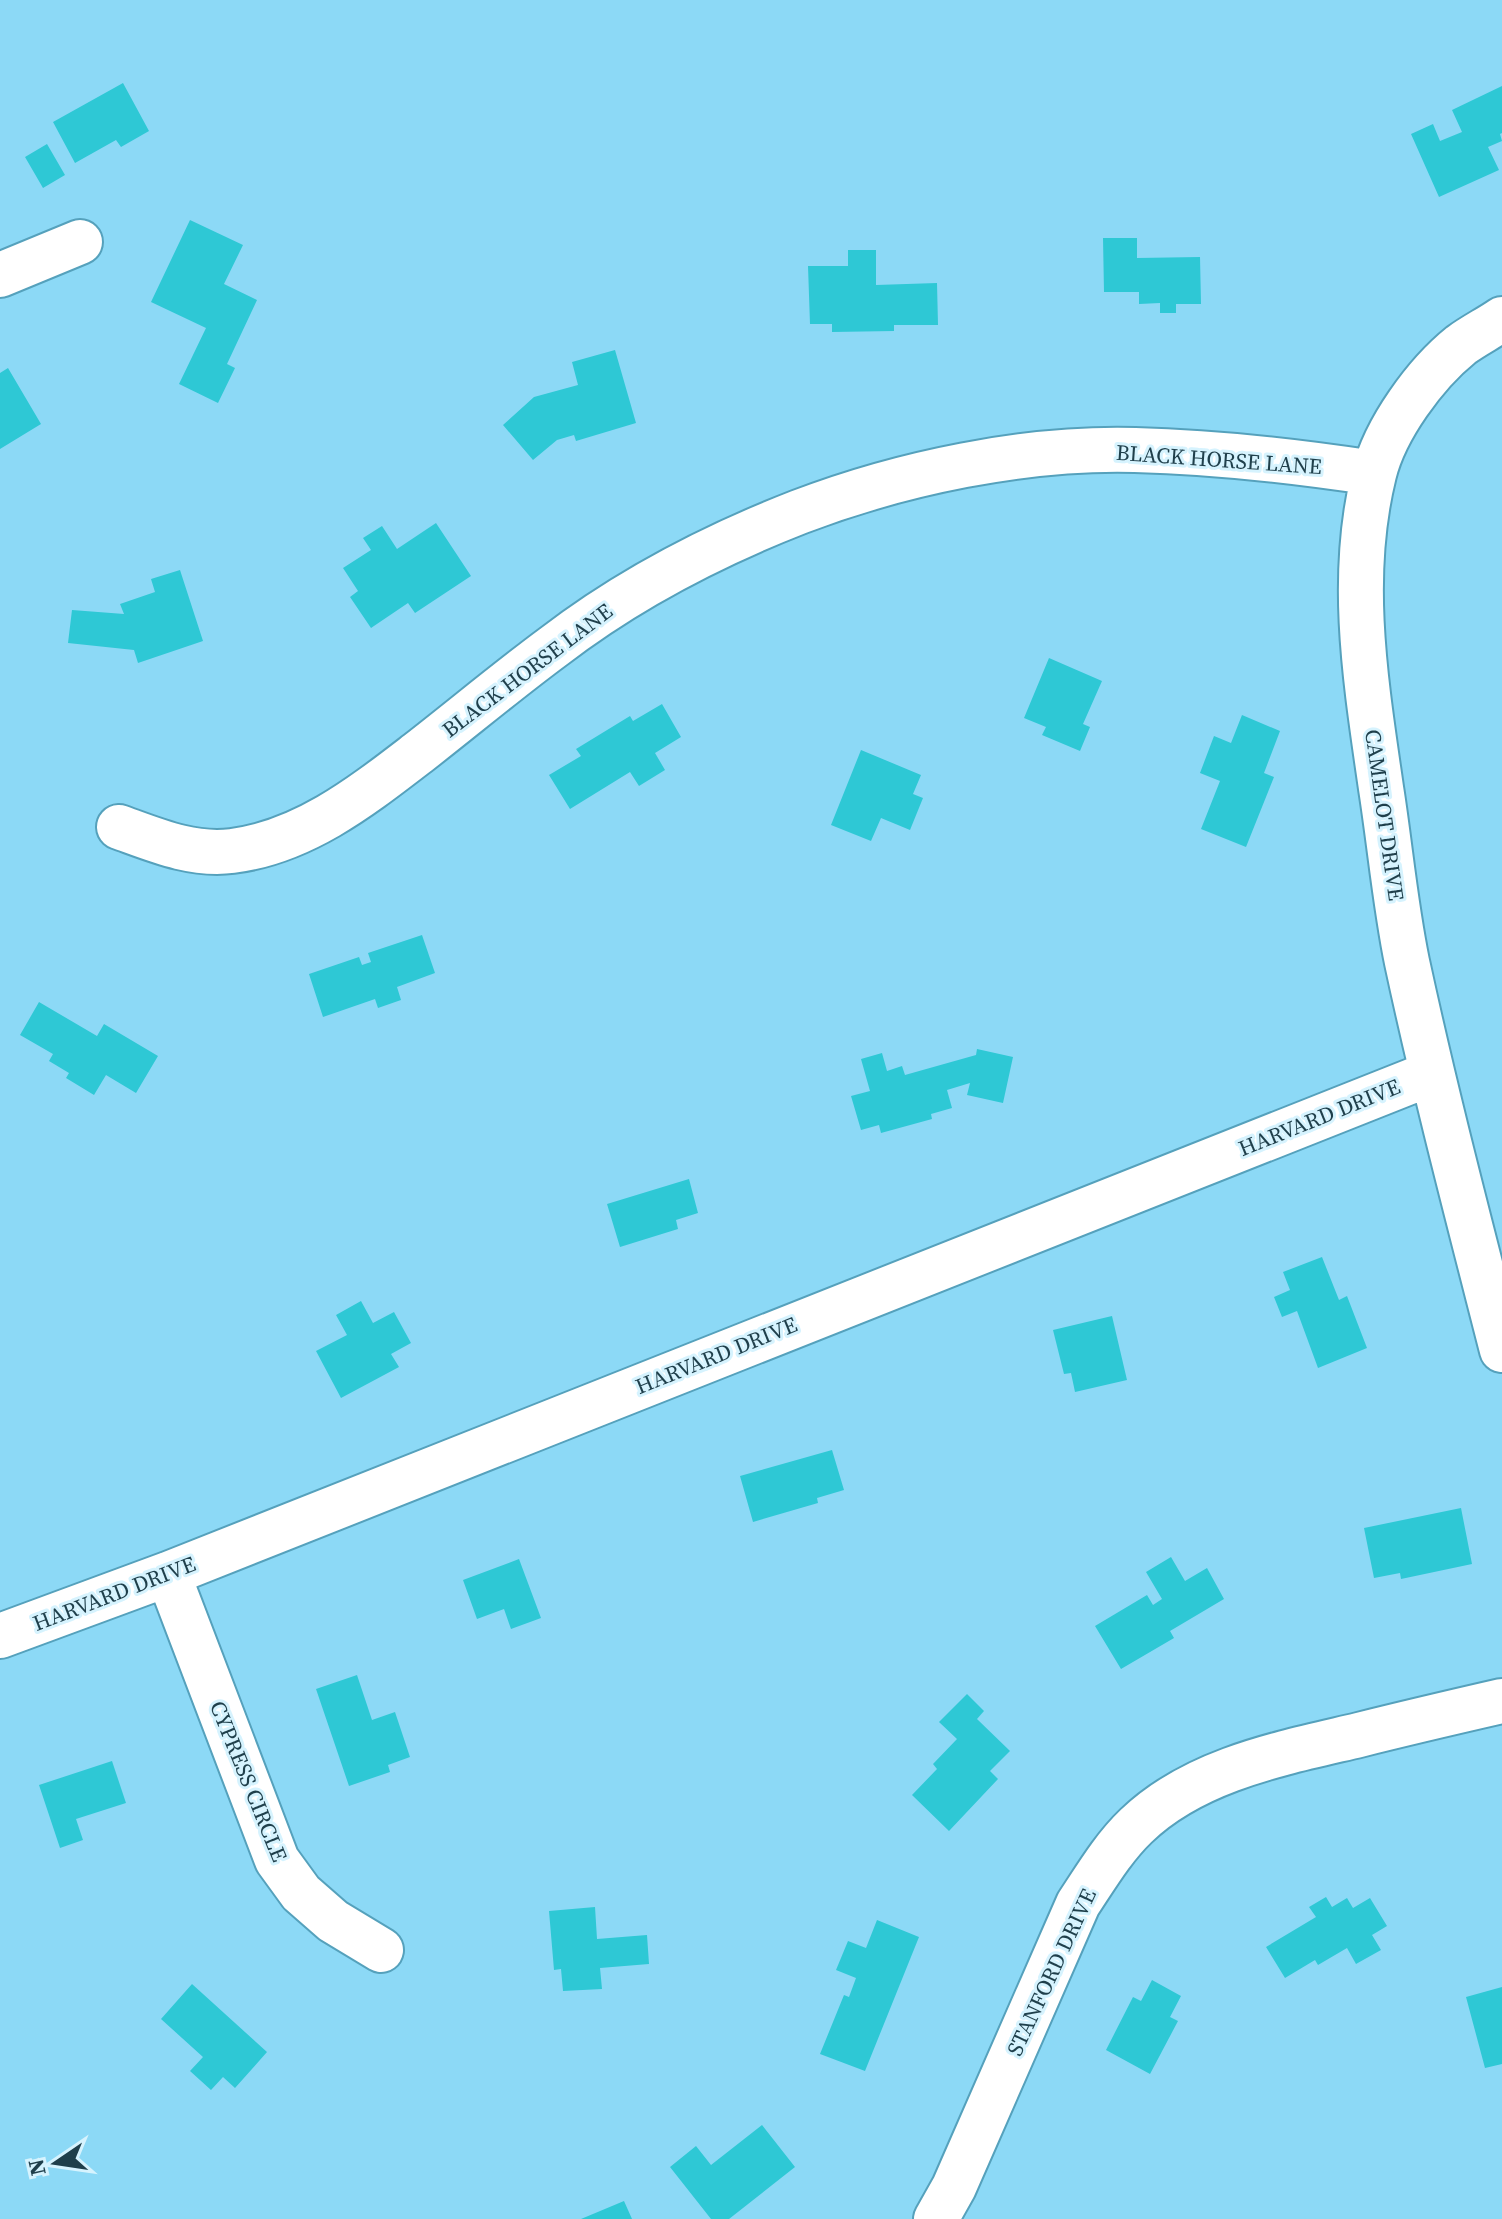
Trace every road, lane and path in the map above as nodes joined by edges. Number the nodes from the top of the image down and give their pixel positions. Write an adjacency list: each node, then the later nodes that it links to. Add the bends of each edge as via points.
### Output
1 (80, 242): 2 (street)
2 (0, 275)
3 (1502, 319): 4 (street, CAMELOT DRIVE, via 1461,346 1426,380 1396,423)
4 (1374, 473): 5 (street, BLACK HORSE LANE, via 1292,461 1132,450 1026,456 945,469 858,493 742,536 611,606 349,805 309,827 230,852 182,849); 6 (street, CAMELOT DRIVE, via 1363,542 1360,614 1406,958)
5 (119, 827)
6 (1432, 1073): 7 (street, CAMELOT DRIVE); 8 (street, HARVARD DRIVE)
7 (1502, 1350)
8 (168, 1574): 9 (street, HARVARD DRIVE); 11 (street, CYPRESS CIRCLE, via 277,1860 301,1893 333,1921)
9 (0, 1636)
10 (1502, 1701): 12 (street, STANFORD DRIVE, via 1230,1770 1183,1791 1137,1825 1078,1904)
11 (381, 1950)
12 (936, 2219)

